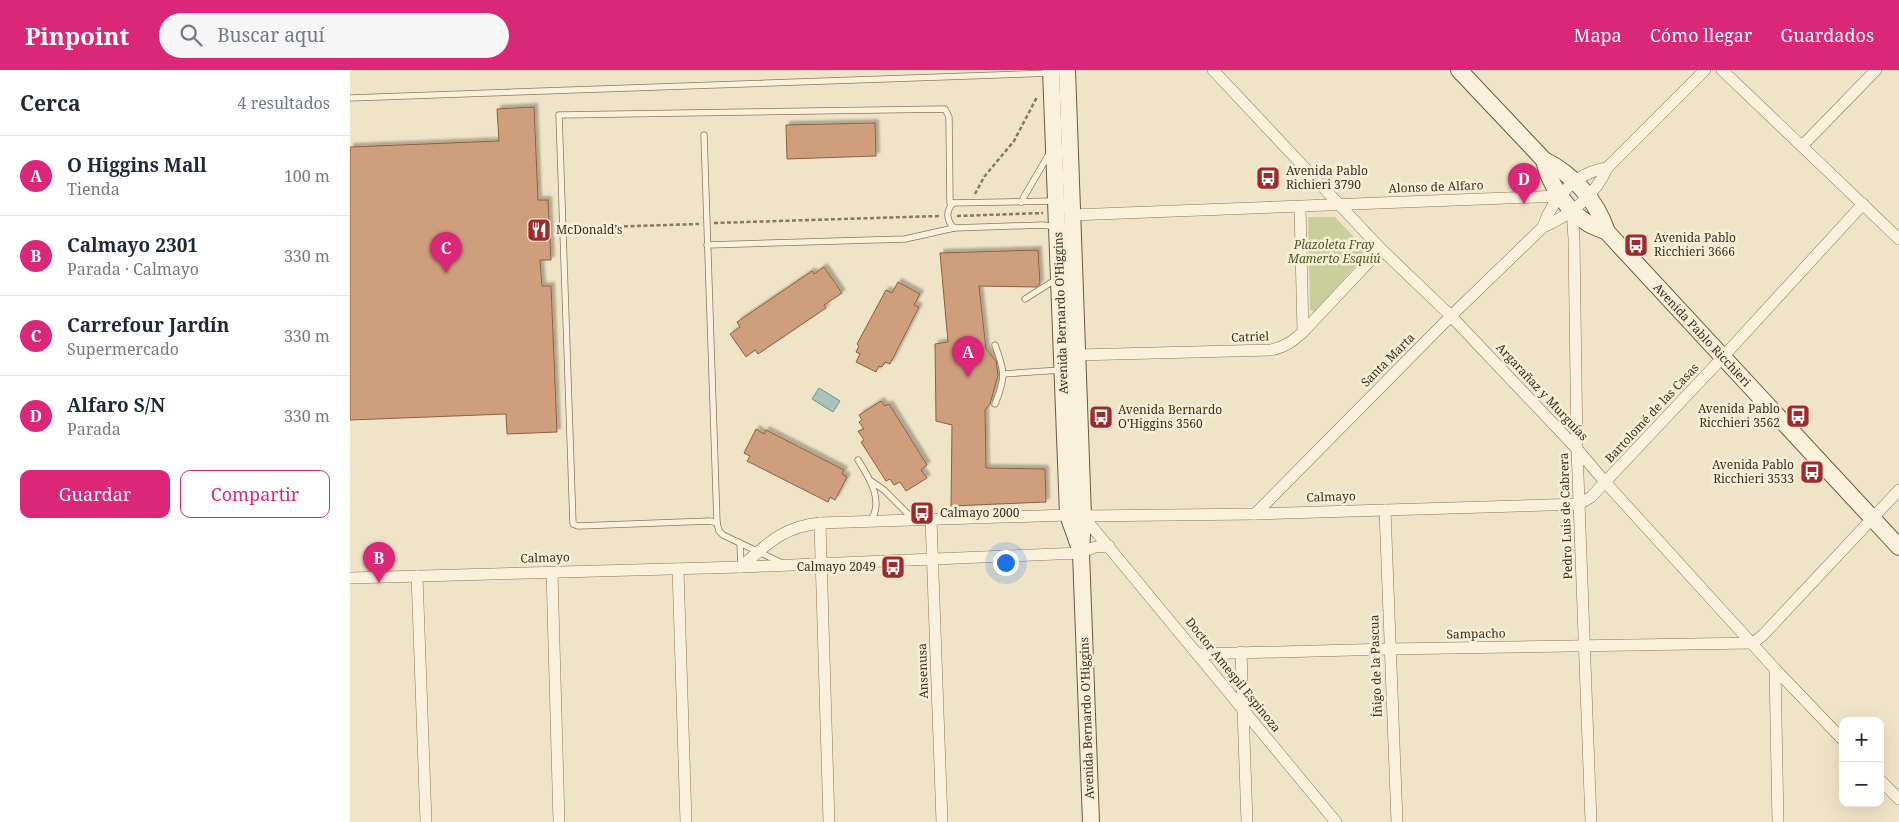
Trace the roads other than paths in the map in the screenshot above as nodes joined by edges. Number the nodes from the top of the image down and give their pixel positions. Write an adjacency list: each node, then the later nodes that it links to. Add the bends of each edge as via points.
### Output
1 (1459, 70): 11 (main road, Avenida Pablo Ricchieri)
2 (1705, 70): 12 (street, Santa Marta)
3 (1722, 70): 10 (street)
4 (1876, 70): 10 (street)
5 (1056, 71): 7 (lane); 9 (main road, Avenida Bernardo O'Higgins); 20 (main road, Avenida Bernardo O'Higgins)
6 (1220, 73): 19 (street, Argarañaz y Murguías)
7 (350, 98)
8 (704, 135): 28 (lane)
9 (1054, 146): 16 (lane); 20 (main road, Avenida Bernardo O'Higgins)
10 (1802, 146): 18 (street)
11 (1544, 160): 13 (main road, Avenida Pablo Ricchieri, via 1558,167); 14 (main road, Avenida Pablo Ricchieri, via 1547,174)
12 (1607, 168): 13 (street, Santa Marta, via 1594,169); 15 (street, Santa Marta, via 1597,187)
13 (1574, 182): 14 (street, Santa Marta); 15 (main road, Avenida Pablo Ricchieri)
14 (1560, 196): 19 (street, Alonso de Alfaro); 22 (main road, Avenida Pablo Ricchieri); 24 (street, Santa Marta, via 1548,212)
15 (1587, 196): 22 (street, Santa Marta); 26 (main road, Avenida Pablo Ricchieri, via 1602,216)
16 (1021, 202): 17 (lane); 20 (lane)
17 (952, 203): 25 (lane, via 948,220); 52 (lane, via 945,109 559,115 574,524)
18 (1863, 204): 27 (street); 35 (street, Bartolomé de las Casas)
19 (1340, 205): 21 (street, Alonso de Alfaro); 29 (street, Argarañaz y Murguías)
20 (1067, 206): 21 (street, Alonso de Alfaro); 23 (main road, Avenida Bernardo O'Higgins); 36 (main road, Avenida Bernardo O'Higgins)
21 (1300, 207): 33 (street)
22 (1572, 209): 24 (street, Santa Marta); 26 (main road, Avenida Pablo Ricchieri, via 1588,224); 39 (street, Pedro Luis de Cabrera)
23 (1057, 227): 25 (lane); 30 (main road, Avenida Bernardo O'Higgins)
24 (1543, 227): 32 (street, Santa Marta)
25 (954, 228): 28 (lane, via 905,239)
26 (1607, 232): 35 (main road, Avenida Pablo Ricchieri)
27 (1899, 239)
28 (707, 246): 52 (lane)
29 (1381, 249): 32 (street, Argarañaz y Murguías); 33 (street, Catriel)
30 (1059, 277): 31 (lane); 36 (main road, Avenida Bernardo O'Higgins)
31 (1025, 299)
32 (1451, 316): 39 (street, Argarañaz y Murguías); 46 (street, Santa Marta)
33 (1303, 332): 36 (street, Catriel, via 1283,348 1271,350)
34 (995, 345): 37 (lane)
35 (1722, 358): 42 (street, Bartolomé de las Casas); 48 (main road, Avenida Pablo Ricchieri)
36 (1073, 364): 37 (lane); 47 (main road, Avenida Bernardo O'Higgins)
37 (1003, 374): 38 (lane, via 1003,384)
38 (995, 404)
39 (1577, 449): 42 (street, Argarañaz y Murguías); 44 (street, Pedro Luis de Cabrera)
40 (858, 460): 41 (lane)
41 (871, 481): 50 (lane); 51 (lane, via 876,504)
42 (1605, 482): 44 (street, Bartolomé de las Casas); 67 (street, Argarañaz y Murguías)
43 (1899, 490): 48 (street)
44 (1579, 504): 45 (street, Calmayo); 68 (street, Pedro Luis de Cabrera)
45 (1385, 510): 46 (street, Calmayo); 69 (street, Íñigo de la Pascua)
46 (1255, 514): 47 (street, Calmayo)
47 (1076, 516): 49 (street, Calmayo); 55 (street, Doctor Amespil Espinoza); 58 (main road, Avenida Bernardo O'Higgins)
48 (1872, 518): 56 (main road, Avenida Pablo Ricchieri); 67 (street)
49 (931, 519): 50 (street, Calmayo); 59 (street, Ansenusa)
50 (914, 520): 51 (street, Calmayo)
51 (870, 521): 53 (street, Calmayo)
52 (716, 523): 54 (lane, via 723,535)
53 (820, 523): 57 (street, Calmayo, via 790,529 773,538); 60 (street)
54 (740, 543): 57 (lane); 62 (lane)
55 (1109, 546): 58 (street); 71 (street, Doctor Amespil Espinoza)
56 (1899, 548)
57 (758, 552): 61 (lane); 62 (street, Calmayo)
58 (1081, 553): 59 (street, Calmayo); 82 (main road, Avenida Bernardo O'Higgins)
59 (932, 559): 60 (street, Calmayo); 81 (street, Ansenusa)
60 (821, 564): 61 (street, Calmayo); 80 (street)
61 (788, 565): 62 (street, Calmayo)
62 (741, 567): 63 (street, Calmayo)
63 (678, 569): 64 (street, Calmayo); 79 (street)
64 (552, 572): 65 (street, Calmayo); 78 (street)
65 (417, 576): 66 (street, Calmayo); 77 (street)
66 (350, 578)
67 (1753, 643): 68 (street, Sampacho); 72 (street, Argarañaz y Murguías)
68 (1584, 646): 69 (street, Sampacho); 86 (street, Pedro Luis de Cabrera)
69 (1389, 649): 70 (street, Sampacho); 85 (street, Íñigo de la Pascua)
70 (1241, 652): 71 (street, Sampacho); 73 (street)
71 (1199, 654): 73 (street, Doctor Amespil Espinoza)
72 (1775, 669): 74 (street, Argarañaz y Murguías); 87 (street)
73 (1244, 710): 83 (street); 84 (street, Doctor Amespil Espinoza)
74 (1839, 736)
75 (1884, 784): 76 (street)
76 (1899, 799)
77 (426, 822)
78 (559, 822)
79 (686, 822)
80 (829, 822)
81 (942, 822)
82 (1091, 822)
83 (1247, 822)
84 (1336, 822)
85 (1396, 822)
86 (1591, 822)
87 (1778, 822)

